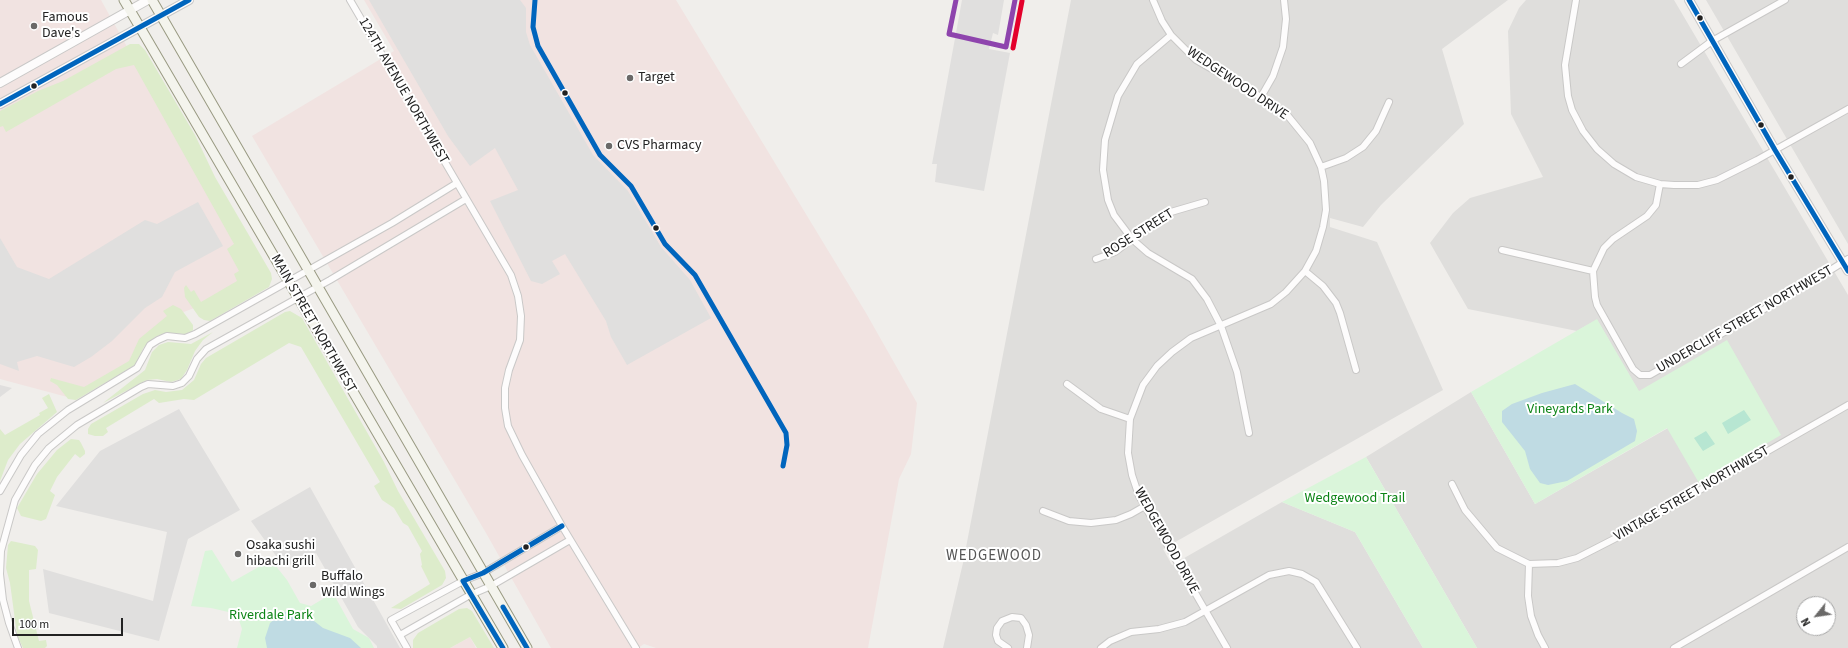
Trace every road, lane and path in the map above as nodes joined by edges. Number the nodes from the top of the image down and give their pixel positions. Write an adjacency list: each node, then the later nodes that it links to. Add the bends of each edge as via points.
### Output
1 (124, 0): 11 (main road, MAIN STREET NORTHWEST)
2 (148, 0): 11 (street)
3 (152, 0): 12 (main road, MAIN STREET NORTHWEST)
4 (189, 0): 12 (street)
5 (350, 0): 24 (street, 124TH AVENUE NORTHWEST)
6 (1153, 0): 14 (street, WEDGEWOOD DRIVE)
7 (1284, 0): 18 (street, via 1286,19 1283,47 1273,76)
8 (1576, 0): 25 (street, via 1565,65 1568,96 1577,120 1589,140 1609,161 1636,177)
9 (1689, 0): 15 (street)
10 (1785, 0): 15 (street)
11 (130, 11): 13 (main road, MAIN STREET NORTHWEST); 17 (street)
12 (162, 16): 13 (street); 32 (main road, MAIN STREET NORTHWEST)
13 (140, 28): 20 (street); 36 (main road, MAIN STREET NORTHWEST)
14 (1171, 36): 18 (street, WEDGEWOOD DRIVE, via 1196,60); 28 (street, via 1137,64 1118,96 1105,140 1103,170 1108,200 1114,216)
15 (1712, 41): 16 (street); 22 (street)
16 (1681, 64)
17 (0, 83)
18 (1261, 97): 23 (street, WEDGEWOOD DRIVE, via 1277,107 1298,127 1310,143)
19 (1389, 102): 23 (street, via 1376,131 1363,147 1346,158)
20 (0, 104)
21 (1848, 109): 22 (street)
22 (1775, 150): 25 (street, via 1717,180 1692,186); 31 (street)
23 (1321, 167): 33 (street, WEDGEWOOD DRIVE, via 1326,199 1325,220 1318,247)
24 (457, 183): 26 (street, 124TH AVENUE NORTHWEST); 32 (street, via 392,223)
25 (1660, 184): 34 (street, via 1656,205 1647,216 1609,244 1598,258)
26 (466, 199): 37 (street); 49 (street, via 511,275 518,296 521,316 520,340 505,388 508,426)
27 (1205, 202): 28 (street, ROSE STREET, via 1171,212)
28 (1132, 239): 30 (street, ROSE STREET, via 1115,252); 39 (street, via 1148,253 1192,279 1207,299)
29 (1502, 250): 34 (street)
30 (1096, 259)
31 (1845, 260): 34 (street, UNDERCLIFF STREET NORTHWEST, via 1650,375 1640,375 1633,368 1597,305); 35 (street)
32 (307, 269): 36 (street); 37 (main road, MAIN STREET NORTHWEST)
33 (1305, 271): 39 (street, WEDGEWOOD DRIVE, via 1271,304); 40 (street, via 1323,286 1336,303)
34 (1593, 271)
35 (1848, 271)
36 (288, 280): 38 (main road, MAIN STREET NORTHWEST); 46 (street, via 190,337 167,336 154,342 137,368 68,410 38,434 21,454)
37 (318, 286): 38 (street); 53 (main road, MAIN STREET NORTHWEST)
38 (298, 297): 54 (main road, MAIN STREET NORTHWEST); 59 (street, via 206,349 182,383 173,386 148,384 77,424 49,448 35,465 15,500 2,551 0,574 3,600)
39 (1221, 326): 43 (street, WEDGEWOOD DRIVE, via 1181,344 1157,366 1141,390); 44 (street, via 1239,379)
40 (1356, 370)
41 (1067, 384): 43 (street, via 1101,409)
42 (1848, 405): 52 (street, VINTAGE STREET NORTHWEST, via 1577,558 1558,563)
43 (1130, 419): 47 (street, WEDGEWOOD DRIVE, via 1130,465 1135,486)
44 (1249, 433)
45 (1452, 484): 52 (street, via 1465,510 1497,548)
46 (0, 491)
47 (1145, 506): 48 (street, via 1116,520 1091,523 1069,521); 57 (street, WEDGEWOOD DRIVE)
48 (1044, 511)
49 (562, 526): 50 (street); 53 (street)
50 (570, 540): 55 (street); 63 (street)
51 (1848, 547): 70 (street)
52 (1529, 564): 69 (street, via 1528,596 1531,616)
53 (483, 573): 54 (street); 55 (main road, MAIN STREET NORTHWEST)
54 (462, 581): 56 (main road, MAIN STREET NORTHWEST); 58 (street, via 390,620)
55 (491, 586): 56 (street); 62 (main road, MAIN STREET NORTHWEST)
56 (470, 595): 58 (street); 61 (main road, MAIN STREET NORTHWEST)
57 (1205, 611): 66 (street, via 1172,626 1131,632); 67 (street, WEDGEWOOD DRIVE); 68 (street, via 1275,572 1289,570 1316,582)
58 (400, 635): 60 (street)
59 (18, 648)
60 (407, 648)
61 (503, 648)
62 (527, 648)
63 (636, 648)
64 (1008, 648): 65 (street, via 998,641 996,635 1002,621 1012,617 1021,618 1026,625 1029,635)
65 (1027, 648)
66 (1101, 648)
67 (1227, 648)
68 (1357, 648)
69 (1545, 648)
70 (1674, 648)

